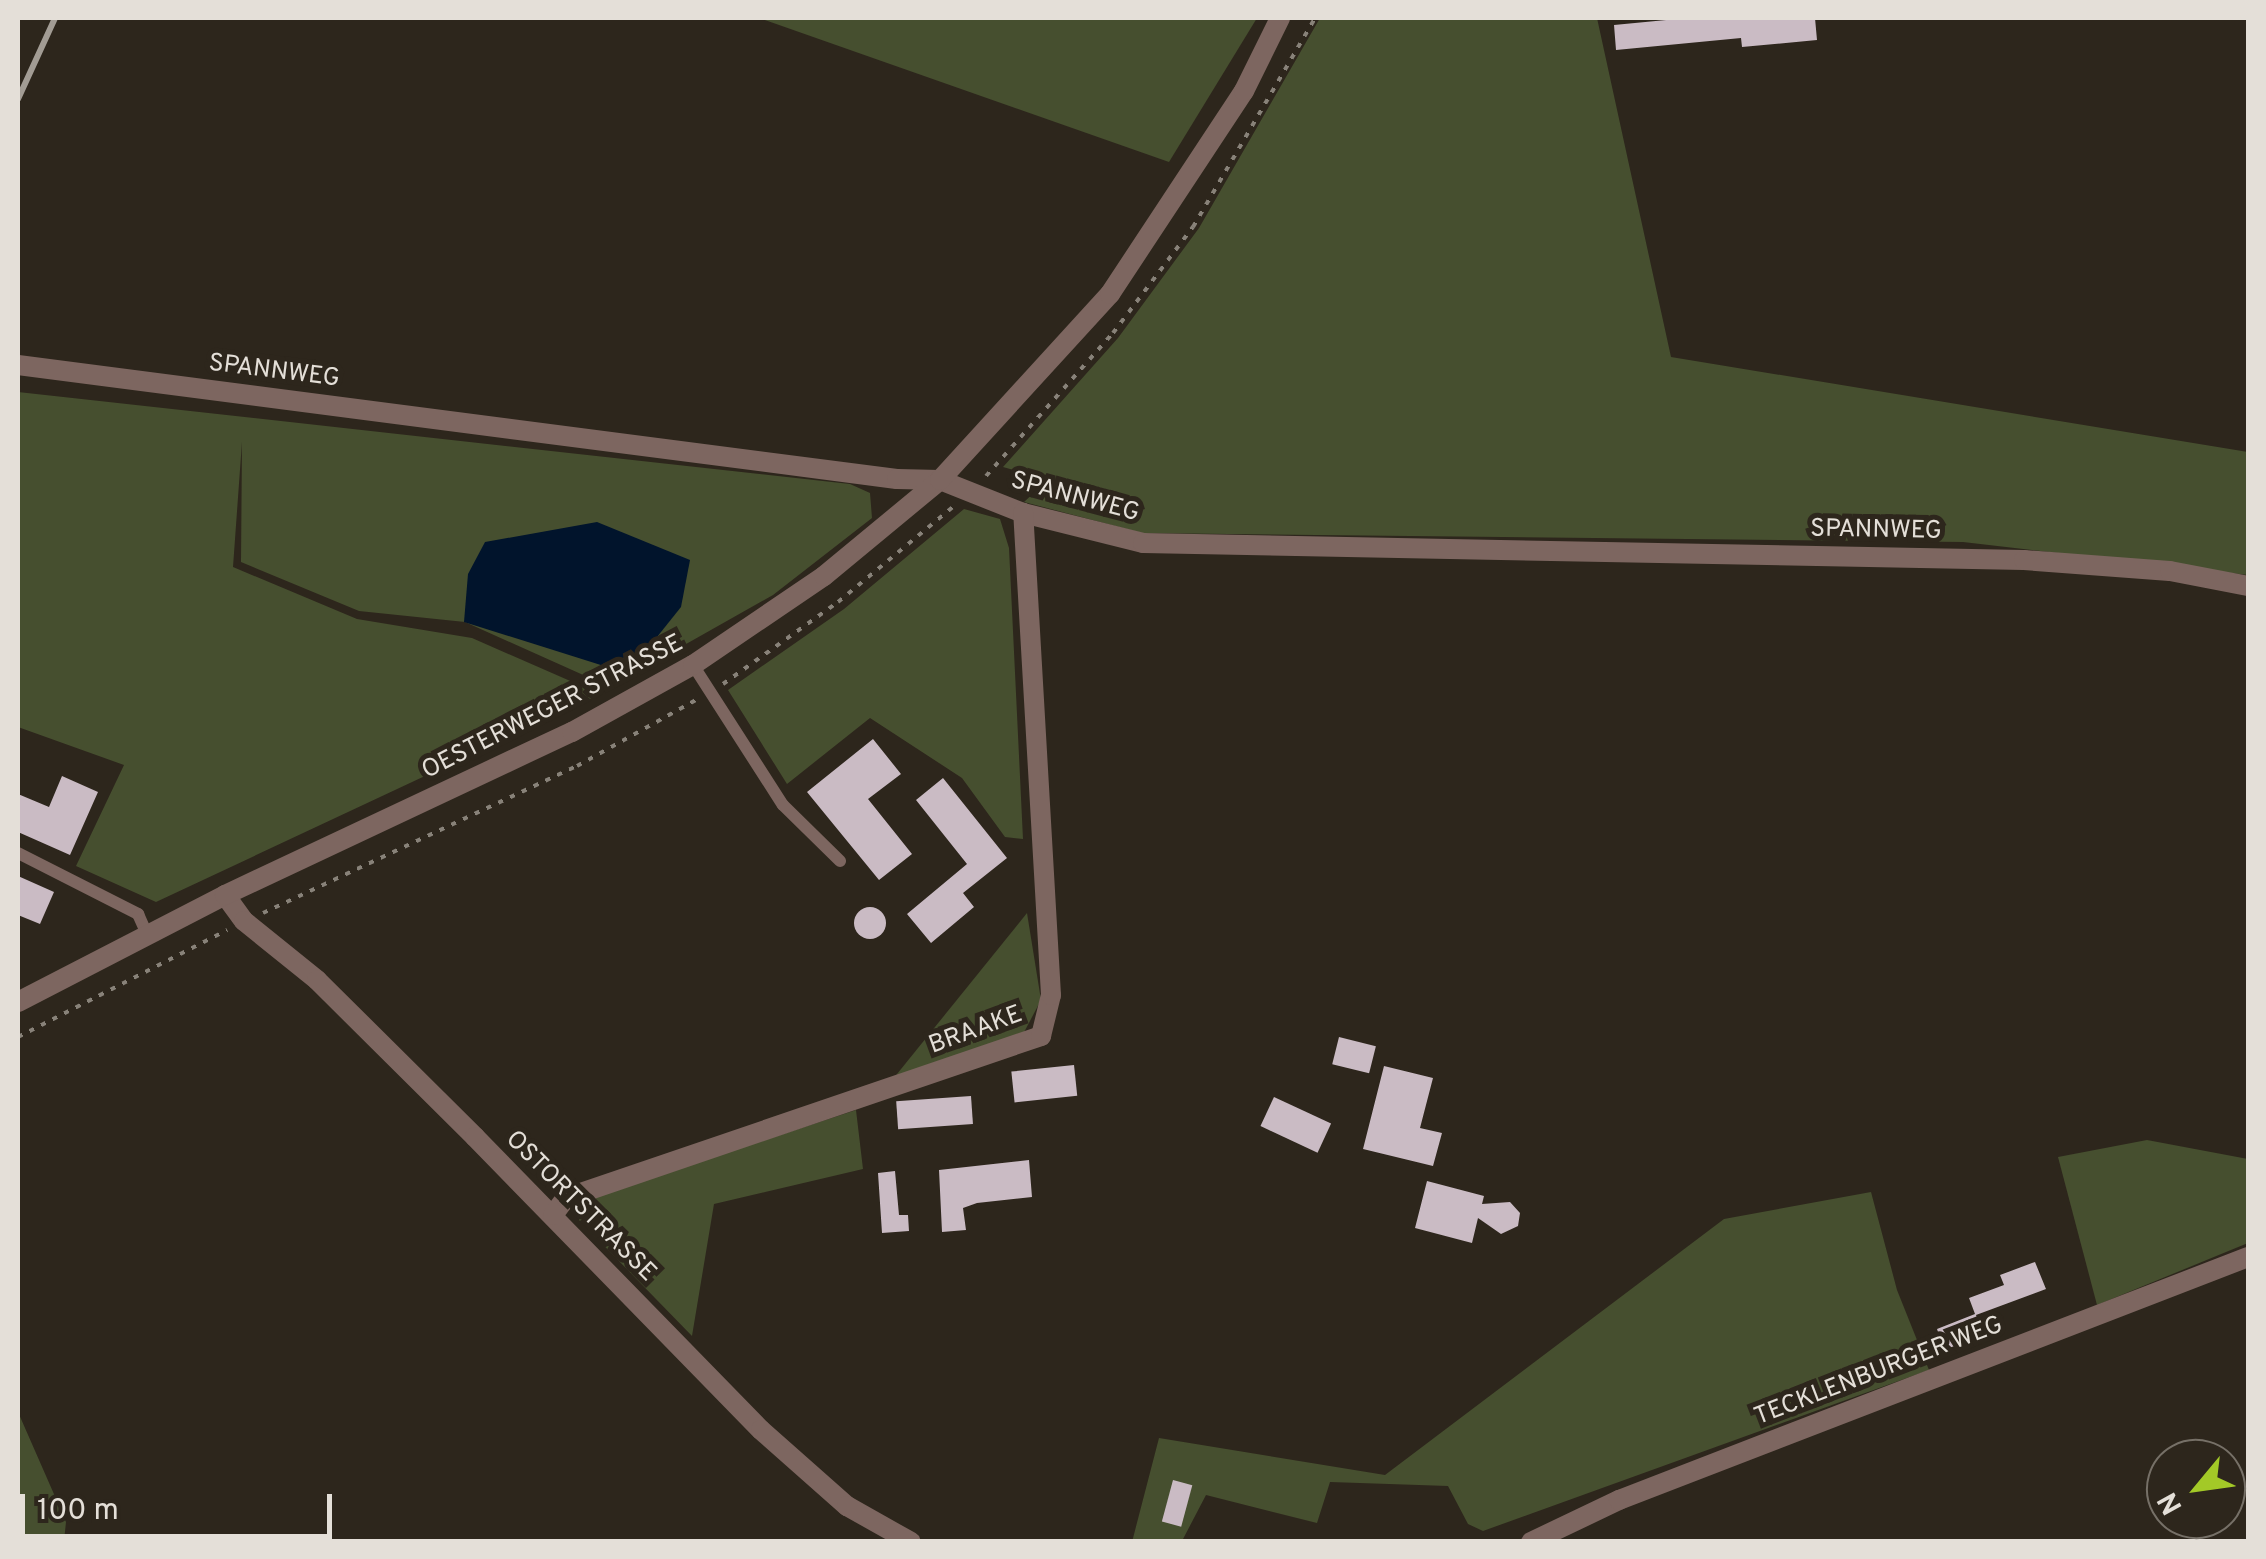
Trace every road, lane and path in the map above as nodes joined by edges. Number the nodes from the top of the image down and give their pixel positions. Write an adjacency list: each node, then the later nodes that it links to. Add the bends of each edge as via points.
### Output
1 (1280, 18): 4 (street, OESTERWEGER STRASSE, via 1234,106 1110,294)
2 (1314, 18): 5 (path, via 1193,227 1113,333)
3 (18, 365): 4 (street, SPANNWEG, via 898,480)
4 (940, 480): 5 (street, SPANNWEG); 8 (street, OESTERWEGER STRASSE, via 824,576)
5 (970, 492): 6 (street, SPANNWEG); 9 (path, via 882,568)
6 (1024, 514): 7 (street, SPANNWEG, via 1143,543 2024,560); 17 (street, BRAAKE, via 1051,995 1041,1036 566,1198)
7 (2248, 586)
8 (693, 665): 9 (lane); 12 (street, OESTERWEGER STRASSE, via 572,732)
9 (711, 692): 11 (lane, via 783,806); 13 (path, via 577,766)
10 (18, 853): 14 (lane, via 138,914)
11 (840, 862)
12 (224, 896): 13 (street, OSTORTSTRASSE); 14 (street, OESTERWEGER STRASSE)
13 (244, 921): 16 (path); 17 (street, OSTORTSTRASSE, via 317,980)
14 (147, 934): 15 (street, OESTERWEGER STRASSE)
15 (18, 1002)
16 (18, 1037)
17 (553, 1214): 19 (street, OSTORTSTRASSE, via 761,1430 847,1506)
18 (2248, 1257): 20 (street, TECKLENBURGER WEG, via 1619,1500)
19 (910, 1542)
20 (1531, 1542)

